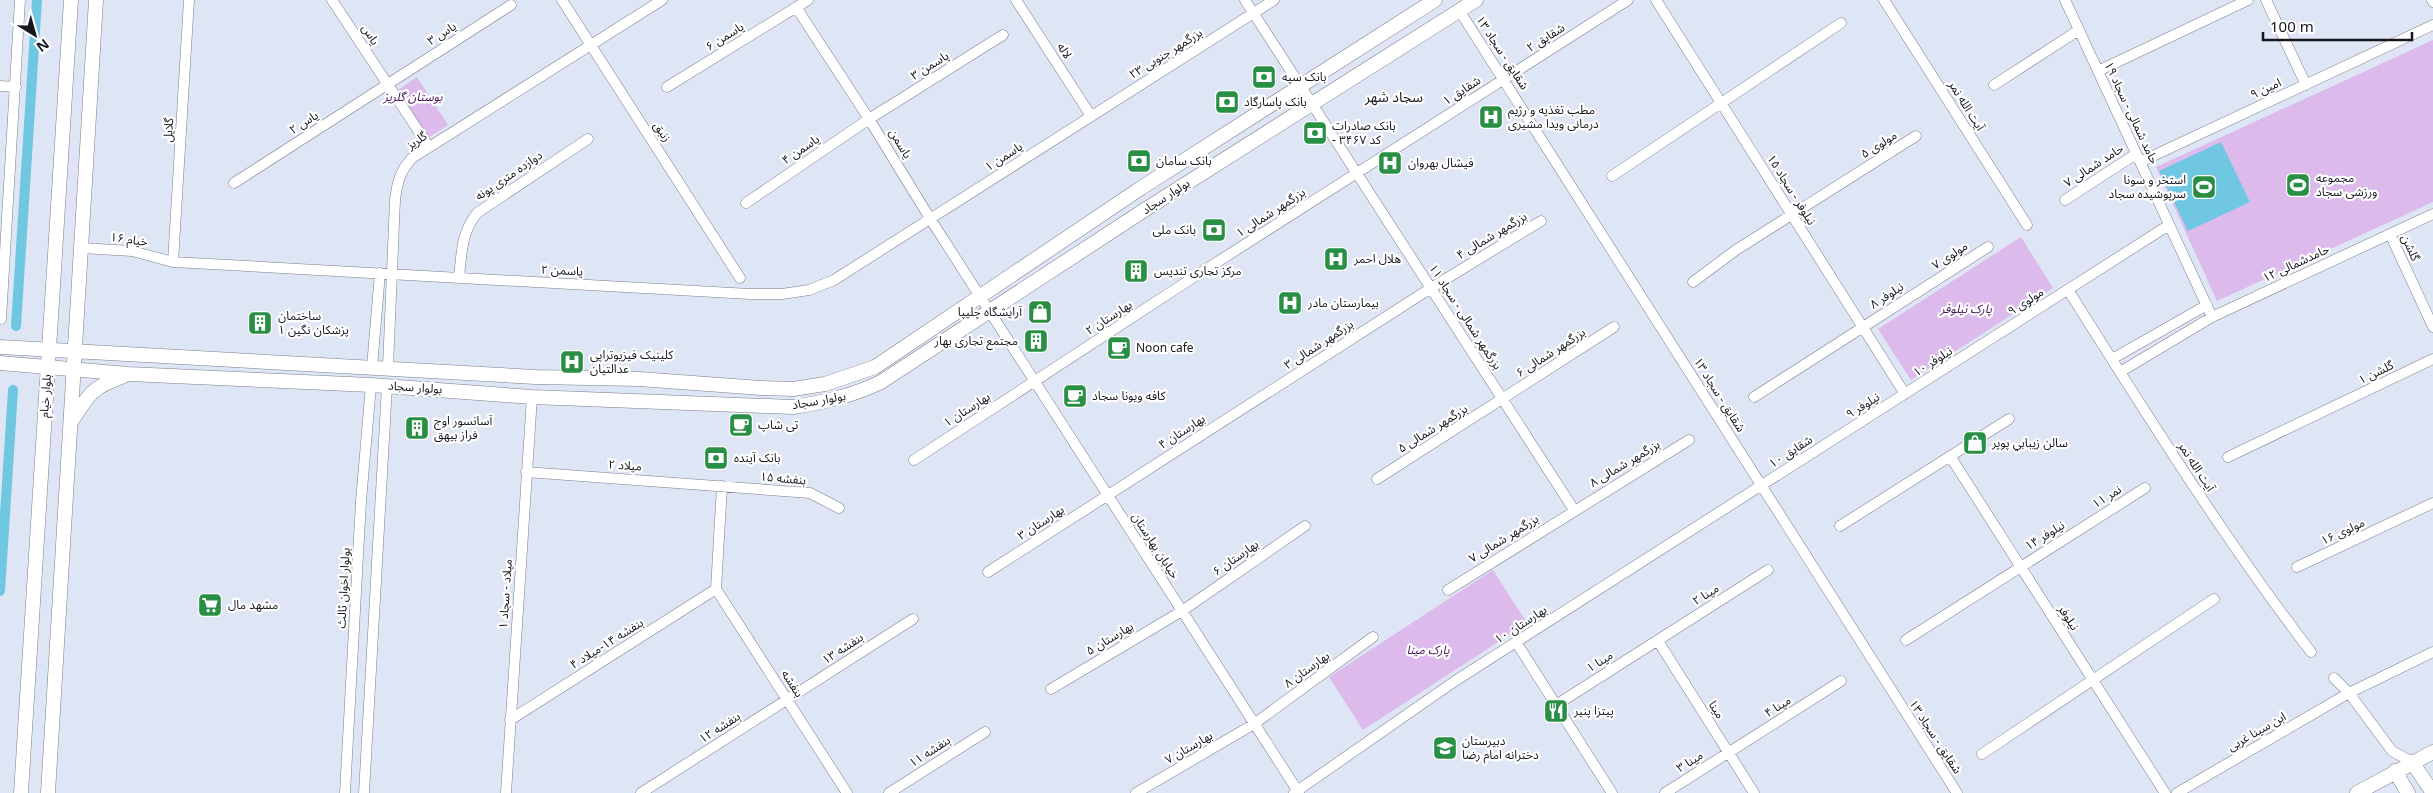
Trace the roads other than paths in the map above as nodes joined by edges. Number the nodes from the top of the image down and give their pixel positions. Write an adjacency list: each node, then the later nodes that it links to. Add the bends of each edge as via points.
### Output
1 (20, 0): 36 (street)
2 (189, 0): 60 (street, گلایل)
3 (332, 0): 31 (street, یاس)
4 (562, 0): 28 (street, زنبق)
5 (662, 0): 28 (street, گلریز)
6 (808, 0): 21 (street, یاسمن ۶)
7 (1016, 0): 40 (street, لاله)
8 (1245, 0): 23 (street, بزرگمهر شمالی - سجاد ۱۱)
9 (1274, 0): 23 (street, بزرگمهر جنوبی ۲۳)
10 (1435, 0): 35 (main road, بولوار سجاد)
11 (1476, 0): 22 (main road, بولوار سجاد)
12 (1628, 0): 30 (street, شقایق ۲)
13 (1656, 0): 38 (street, نیلوفر - سجاد ۱۵)
14 (1884, 0): 56 (street, آیت الله نمر)
15 (2065, 0): 26 (street, حامد شمالی - سجاد ۱۹)
16 (2248, 0): 29 (street)
17 (2266, 0): 33 (street)
18 (71, 4): 19 (main road, via 74,15 82,18 90,16); 79 (main road, بلوار خیام)
19 (96, 5): 59 (main road)
20 (510, 5): 31 (street, یاس ۳)
21 (796, 8): 37 (street, یاسمن ۶); 41 (street, یاسمن)
22 (1460, 10): 30 (street, شقایق - سجاد ۱۳); 39 (main road, بولوار سجاد)
23 (1253, 13): 35 (street, بزرگمهر شمالی - سجاد ۱۱); 40 (street, بزرگمهر جنوبی ۲۳)
24 (1841, 23): 38 (street)
25 (2433, 25): 33 (street, امین ۹)
26 (2079, 30): 29 (street, حامد شمالی - سجاد ۱۹); 32 (street)
27 (1003, 34): 41 (street, یاسمن ۳)
28 (591, 45): 44 (street, گلریز); 65 (street, زنبق)
29 (2098, 71): 45 (street, حامد شمالی - سجاد ۱۹)
30 (1504, 80): 46 (street, شقایق ۱); 109 (street, شقایق - سجاد ۱۳)
31 (387, 84): 44 (street, یاس); 48 (street, یاس ۲)
32 (1994, 85)
33 (2306, 85): 45 (street, امین ۹)
34 (0, 86): 36 (street)
35 (1301, 86): 39 (street, بزرگمهر شمالی - سجاد ۱۱); 70 (main road, بولوار سجاد)
36 (16, 87): 74 (street)
37 (667, 87)
38 (1720, 102): 47 (street); 52 (street, نیلوفر - سجاد ۱۵)
39 (1313, 103): 46 (street, بزرگمهر شمالی - سجاد ۱۱); 72 (main road, بولوار سجاد)
40 (1091, 116): 53 (street, یاسمن ۱)
41 (870, 119): 50 (street, یاسمن ۴); 53 (street, یاسمن)
42 (1916, 136): 52 (street, مولوی ۵)
43 (588, 139): 64 (street, دوازده متری پونه, via 477,212 465,233)
44 (429, 147): 62 (street, گلریز, via 412,158 400,174 395,200)
45 (2138, 158): 49 (street, حامد شمالی ۷); 55 (street, حامد شمالی - سجاد ۱۹)
46 (1358, 173): 63 (street, بزرگمهر شمالی ۱); 68 (street, بزرگمهر شمالی - سجاد ۱۱)
47 (1612, 176)
48 (234, 183)
49 (2065, 200)
50 (746, 203)
51 (2433, 214): 57 (street, حامدشمالی ۱۲)
52 (1792, 215): 66 (street, مولوی ۵); 76 (street, نیلوفر - سجاد ۱۵)
53 (931, 220): 64 (street, یاسمن ۲, via 834,280 809,290 782,294); 70 (street, یاسمن)
54 (1541, 221): 68 (street, بزرگمهر شمالی ۴)
55 (2169, 225): 69 (street, مولوی ۹); 71 (street, حامد شمالی - سجاد ۱۹)
56 (2027, 226)
57 (2390, 234): 73 (street, حامدشمالی ۱۲); 77 (street, گلشن)
58 (1988, 247): 67 (street, مولوی ۷)
59 (81, 248): 60 (street, خیام ۱۶, via 132,251); 81 (main road)
60 (173, 262): 61 (street, یاسمن ۲)
61 (380, 274): 62 (street, یاسمن ۲); 86 (street)
62 (393, 274): 64 (street, یاسمن ۲); 87 (street, گلریز)
63 (1197, 275): 91 (street, بهارستان ۲)
64 (459, 277)
65 (740, 278)
66 (1693, 282)
67 (1925, 287): 76 (street, نیلوفر ۸)
68 (1431, 288): 94 (street, بزرگمهر شمالی ۳); 98 (street, بزرگمهر شمالی - سجاد ۱۱)
69 (2068, 290): 80 (street, مولوی ۹); 82 (street, آیت الله نمر)
70 (980, 296): 72 (street, یاسمن); 87 (main road, بولوار سجاد, via 875,367 825,384 793,389)
71 (2207, 306): 73 (street, حامد شمالی - سجاد ۱۹); 82 (street)
72 (990, 312): 91 (street, خیابان بهارستان); 97 (main road, بولوار سجاد, via 882,382 828,402 793,407)
73 (2212, 317): 89 (street, حامدشمالی ۱۲)
74 (2, 319)
75 (1614, 327): 98 (street, بزرگمهر شمالی ۶)
76 (1863, 327): 95 (street, نیلوفر - سجاد ۱۵); 96 (street, نیلوفر ۸)
77 (2433, 327)
78 (0, 347): 79 (main road, بولوار سجاد)
79 (49, 349): 81 (main road, بولوار سجاد); 85 (main road, بلوار خیام)
80 (1973, 350): 95 (street, نیلوفر ۱۰)
81 (76, 352): 86 (main road, بولوار سجاد); 88 (main road)
82 (2112, 359): 89 (street, آیت الله نمر)
83 (2433, 359): 104 (street, گلشن ۱)
84 (0, 363): 85 (main road, بولوار سجاد)
85 (49, 367): 88 (main road, بولوار سجاد); 151 (main road, بلوار خیام)
86 (372, 367): 87 (main road, بولوار سجاد); 92 (main road)
87 (388, 368): 93 (main road)
88 (75, 370): 90 (main road, بولوار سجاد); 100 (main road)
89 (2120, 372): 131 (street, آیت الله نمر, via 2254,577)
90 (128, 374): 92 (main road, بولوار سجاد); 100 (main road, via 99,385)
91 (1034, 381): 105 (street, بهارستان ۱); 111 (street, خیابان بهارستان)
92 (371, 385): 93 (main road, بولوار سجاد); 153 (street, بولوار اخوان ثالث)
93 (387, 386): 97 (main road, بولوار سجاد); 154 (street)
94 (1270, 391): 111 (street, بهارستان ۴)
95 (1906, 394): 102 (street, نیلوفر ۹)
96 (1754, 396)
97 (532, 397): 106 (street, میلاد - سجاد ۱)
98 (1503, 400): 107 (street, بزرگمهر شمالی ۵); 114 (street, بزرگمهر شمالی - سجاد ۱۱)
99 (2009, 419): 103 (street)
100 (71, 422): 152 (main road)
101 (1689, 440): 114 (street, بزرگمهر شمالی ۸)
102 (1833, 440): 109 (street, شقایق ۱۰)
103 (1950, 456): 116 (street); 118 (street, نیلوفر)
104 (2228, 458)
105 (914, 460)
106 (526, 472): 108 (street, میلاد ۲); 140 (street, میلاد - سجاد ۱)
107 (1377, 479)
108 (722, 486): 113 (street, بنفشه ۱۵, via 810,493); 122 (street)
109 (1761, 486): 130 (street, بهارستان ۱۰); 163 (street, شقایق - سجاد ۱۳)
110 (2145, 488): 117 (street, نمر ۱۱)
111 (1108, 495): 121 (street, بهارستان ۳); 125 (street, خیابان بهارستان)
112 (2433, 503): 119 (street, مولوی ۱۶)
113 (839, 508)
114 (1574, 510): 123 (street, بزرگمهر شمالی ۷)
115 (1305, 526): 125 (street, بهارستان ۶)
116 (1840, 526)
117 (2083, 527): 118 (street, نیلوفر ۱۴)
118 (2021, 566): 129 (street, نیلوفر ۱۴); 134 (street, نیلوفر)
119 (2298, 567)
120 (1768, 570): 128 (street, مینا ۲)
121 (988, 572)
122 (716, 590): 138 (street, بنفشه); 140 (street, بنفشه ۱۴-میلاد ۴)
123 (1448, 590)
124 (2214, 599): 134 (street)
125 (1182, 611): 136 (street, بهارستان ۵); 141 (street, خیابان بهارستان)
126 (913, 619): 138 (street, بنفشه ۱۳)
127 (1373, 637): 141 (street, بهارستان ۸)
128 (1658, 640): 139 (street, مینا ۱); 144 (street, مینا)
129 (1906, 640)
130 (1516, 642): 139 (street); 150 (street, بهارستان ۱۰)
131 (2311, 652)
132 (2433, 652): 137 (street, ابن سینا غربی)
133 (2334, 678): 137 (street)
134 (2092, 679): 145 (street); 164 (street, نیلوفر)
135 (1841, 681): 144 (street, مینا ۴)
136 (1051, 689)
137 (2349, 693): 146 (street); 165 (street, ابن سینا غربی)
138 (787, 700): 156 (street, بنفشه ۱۲); 157 (street, بنفشه)
139 (1556, 705): 160 (street)
140 (510, 720): 155 (street, میلاد - سجاد ۱)
141 (1254, 724): 150 (street, خیابان بهارستان); 159 (street, بهارستان ۷)
142 (985, 732): 158 (street, بنفشه ۱۱)
143 (2433, 752): 147 (main road)
144 (1729, 753): 161 (street, مینا ۳); 162 (street, مینا)
145 (1982, 754)
146 (2396, 755): 147 (street); 148 (street)
147 (2412, 762): 148 (main road); 149 (main road)
148 (2395, 771): 166 (main road); 167 (main road)
149 (2431, 787): 167 (main road)
150 (1297, 792)
151 (21, 793)
152 (48, 793)
153 (345, 793)
154 (364, 793)
155 (506, 793)
156 (640, 793)
157 (846, 793)
158 (889, 793)
159 (1136, 793)
160 (1612, 793)
161 (1665, 793)
162 (1754, 793)
163 (1956, 793)
164 (2165, 793)
165 (2177, 793)
166 (2356, 793)
167 (2409, 793)

